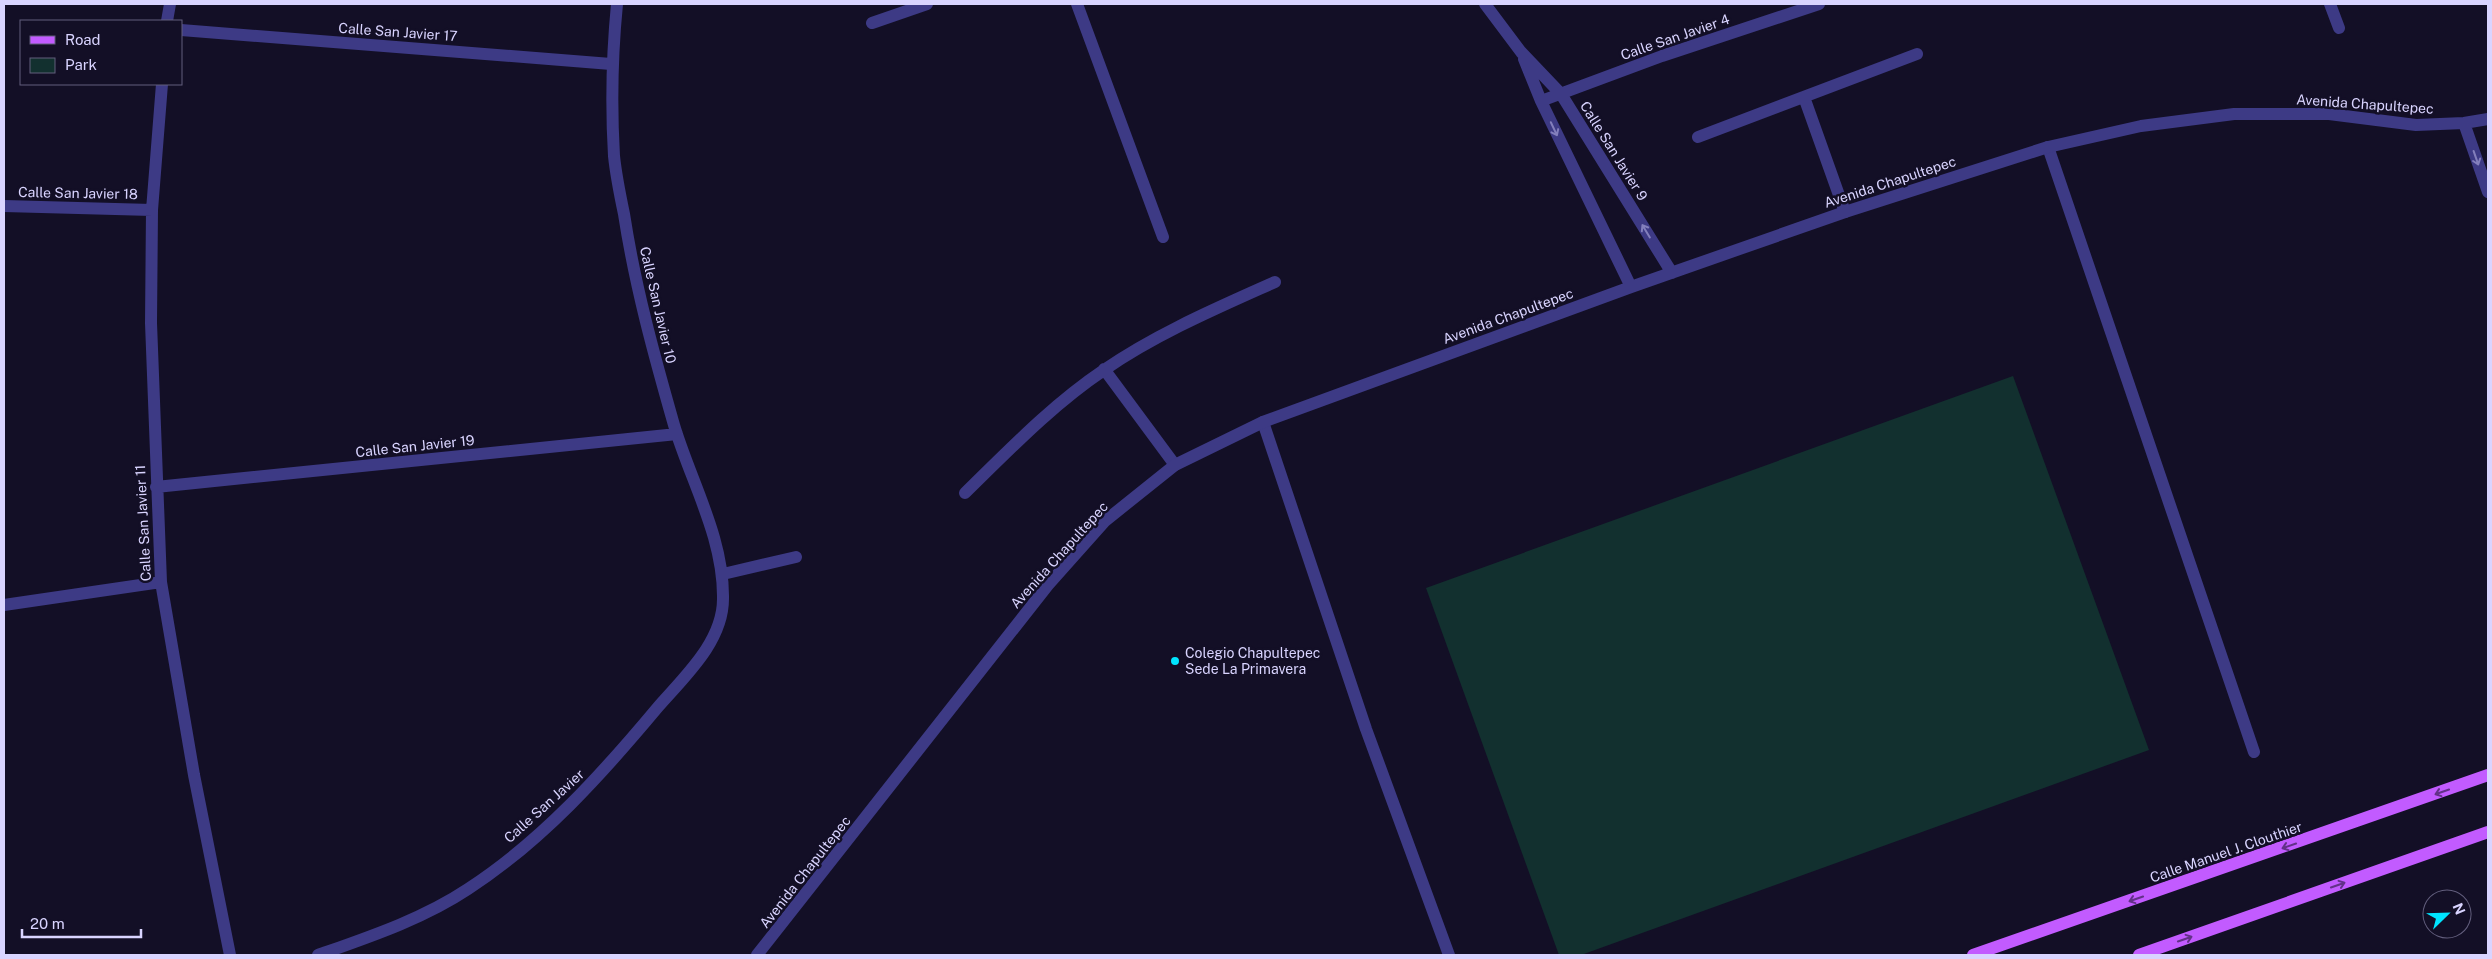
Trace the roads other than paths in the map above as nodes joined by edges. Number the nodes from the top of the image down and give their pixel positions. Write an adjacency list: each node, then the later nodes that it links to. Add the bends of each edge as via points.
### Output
1 (170, 4): 8 (street)
2 (617, 4): 14 (street, Calle San Javier 10)
3 (926, 4): 9 (street)
4 (1077, 4): 27 (street)
5 (1486, 4): 12 (street, Calle San Javier 9)
6 (1818, 4): 16 (street, Calle San Javier 4)
7 (2330, 4): 10 (street)
8 (167, 20)
9 (872, 24)
10 (2339, 28)
11 (182, 30): 14 (street, Calle San Javier 17)
12 (1521, 52): 16 (street, Calle San Javier 9); 18 (street, Calle San Javier 9)
13 (1917, 54): 17 (street)
14 (612, 64): 33 (street, Calle San Javier 10, via 614,158 630,256 650,344)
15 (162, 85): 25 (street, Calle San Javier 11)
16 (1561, 94): 18 (street, Calle San Javier 4); 28 (street, Calle San Javier 9, one-way to 16)
17 (1804, 97): 21 (street); 26 (street)
18 (1541, 101): 30 (street, Calle San Javier 9, one-way to 30)
19 (2488, 119): 20 (street, Avenida Chapultepec)
20 (2464, 123): 22 (street, Avenida Chapultepec, via 2416,125 2329,114 2234,114 2141,126); 23 (street, one-way to 23)
21 (1698, 137)
22 (2048, 147): 26 (street, Avenida Chapultepec); 42 (street)
23 (2488, 192)
24 (4, 206): 25 (street, Calle San Javier 18)
25 (152, 210): 35 (street, Calle San Javier 11, via 151,323)
26 (1845, 212): 28 (street, Avenida Chapultepec)
27 (1163, 237)
28 (1672, 273): 30 (street, Avenida Chapultepec)
29 (1275, 282): 31 (street, via 1193,320)
30 (1631, 286): 32 (street, Avenida Chapultepec)
31 (1104, 370): 34 (street); 36 (street, via 1028,431)
32 (1263, 422): 34 (street, Avenida Chapultepec); 48 (street, via 1366,729)
33 (677, 434): 35 (street, Calle San Javier 19); 38 (street, Calle San Javier 10, via 713,533)
34 (1175, 465): 47 (street, Avenida Chapultepec, via 1105,522 1048,585)
35 (156, 487): 39 (street, Calle San Javier 11)
36 (965, 493)
37 (796, 557): 38 (street)
38 (723, 574): 40 (street, Calle San Javier 10)
39 (161, 582): 41 (street); 45 (street, Calle San Javier 11, via 194,775)
40 (724, 603): 46 (street, Calle San Javier, via 716,630 697,661 599,777 537,836 468,890 389,930)
41 (4, 605)
42 (2254, 752)
43 (2488, 775): 49 (main road, Calle Manuel J. Clouthier, one-way to 49)
44 (2488, 832): 50 (main road, one-way to 44)
45 (230, 955)
46 (318, 955)
47 (757, 955)
48 (1449, 955)
49 (1973, 955)
50 (2139, 955)

